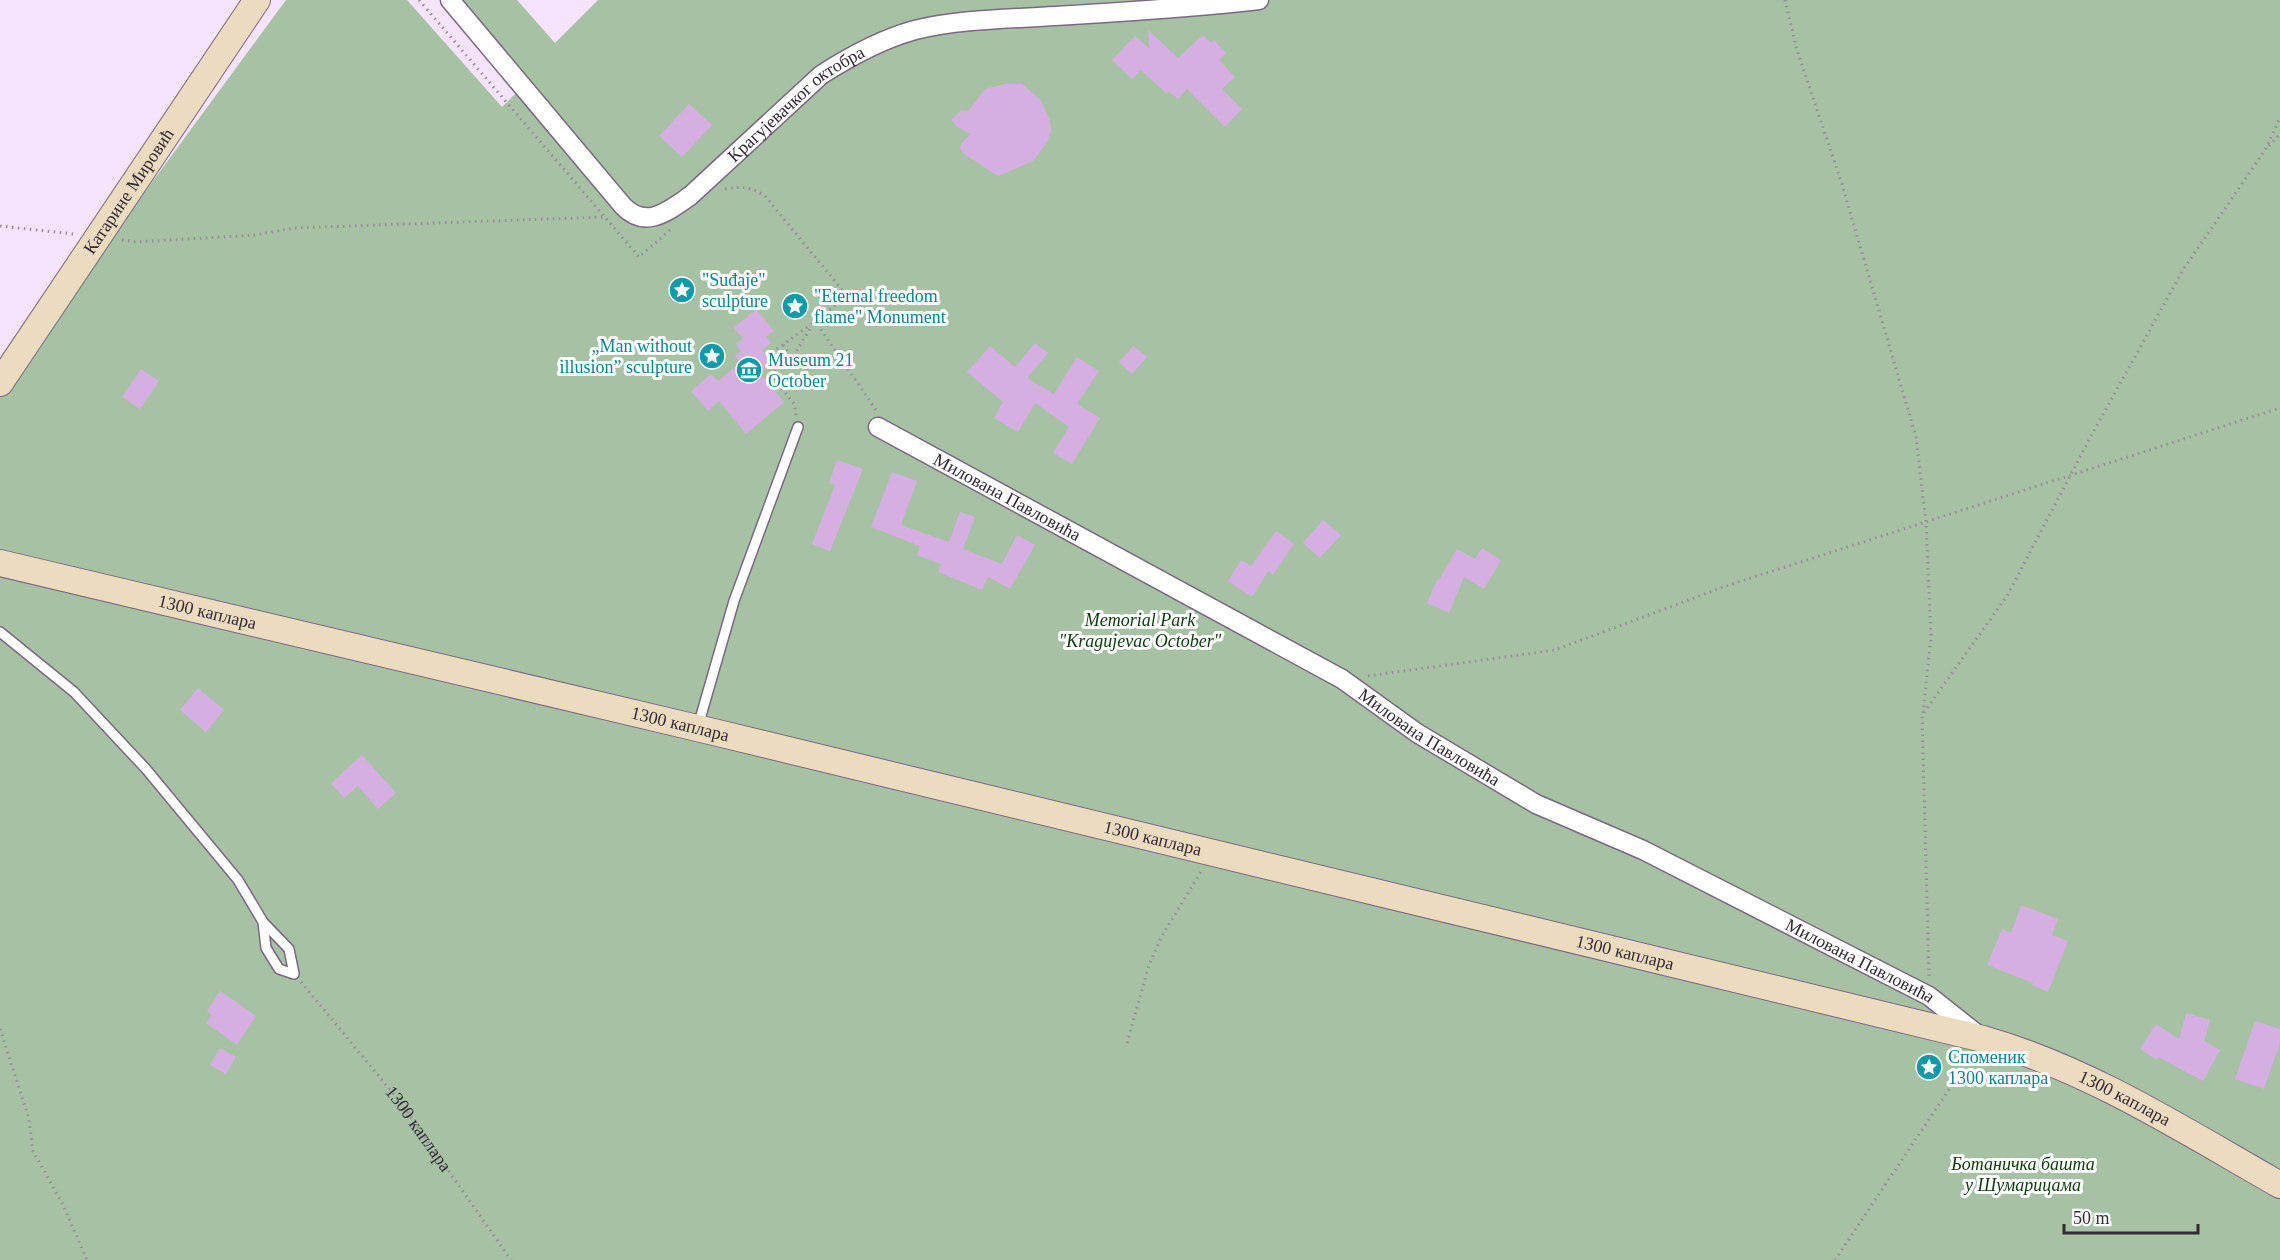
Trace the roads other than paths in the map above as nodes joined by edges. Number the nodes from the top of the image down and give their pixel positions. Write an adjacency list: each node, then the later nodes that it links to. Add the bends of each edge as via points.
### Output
1 (257, 0): 4 (main road, Катарине Мировић)
2 (450, 0): 3 (street, Крагујевачког октобра, via 623,206 648,218 666,212 690,196 821,75 870,48 915,30 992,20)
3 (1259, 0)
4 (0, 382)
5 (798, 427): 9 (lane, via 734,601)
6 (886, 431): 11 (street, Милована Павловића, via 1342,679 1417,733 1536,804 1643,850 1929,996)
7 (0, 563): 9 (main road, 1300 каплара)
8 (0, 632): 10 (lane, via 74,692 146,770 238,880)
9 (697, 728): 11 (main road, 1300 каплара)
10 (263, 922): 10 (lane, via 289,949 294,974 279,969 266,948)
11 (1983, 1039): 12 (main road, 1300 каплара, via 2050,1063 2101,1087)
12 (2280, 1185)

